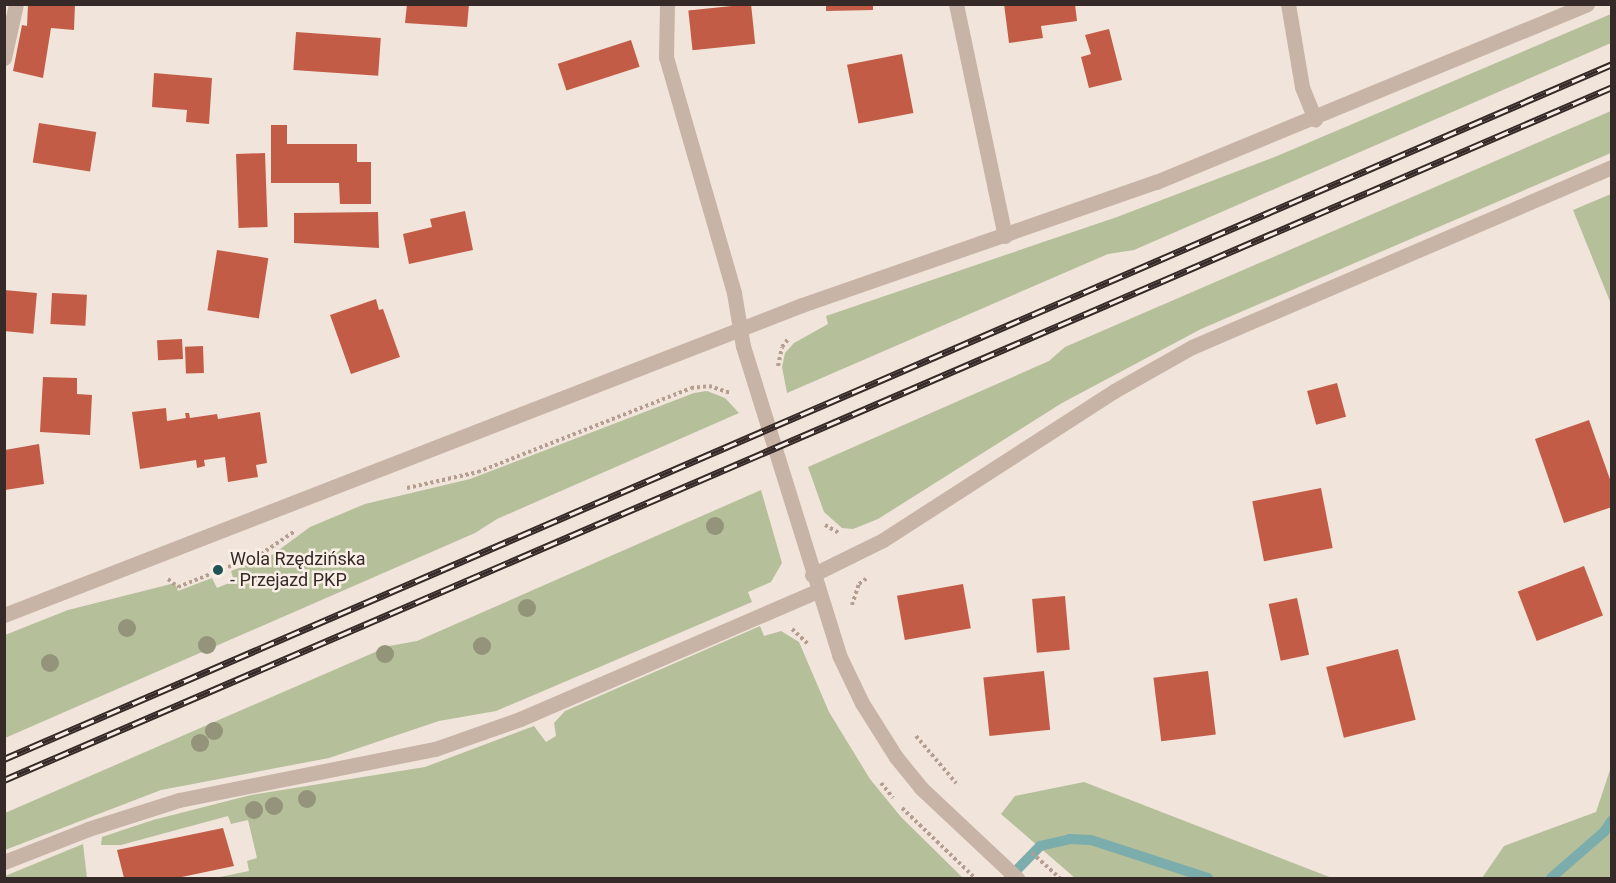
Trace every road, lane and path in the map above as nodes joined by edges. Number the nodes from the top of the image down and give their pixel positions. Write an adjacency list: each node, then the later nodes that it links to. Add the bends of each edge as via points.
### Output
1 (16, 4): 6 (street)
2 (667, 4): 10 (street, via 666,57 734,293)
3 (956, 4): 9 (street)
4 (1288, 4): 7 (street, via 1302,87)
5 (1587, 4): 7 (street)
6 (4, 58)
7 (1315, 119): 9 (street)
8 (1611, 167): 19 (street, via 1192,347 1114,391 883,540)
9 (1005, 236): 10 (street)
10 (740, 329): 19 (street); 24 (street)
11 (798, 332): 12 (path, via 782,347)
12 (778, 373)
13 (736, 397): 14 (path, via 723,389 691,388 478,472)
14 (400, 490)
15 (823, 523): 17 (path)
16 (296, 530): 20 (path, via 261,554)
17 (845, 536)
18 (872, 573): 22 (path, via 859,584)
19 (812, 574): 21 (street)
20 (178, 587)
21 (817, 591): 23 (street); 31 (street, via 839,655 862,703 921,788)
22 (852, 611)
23 (761, 614): 25 (path, via 766,630 792,629 800,634); 29 (street, via 520,719 435,748 179,800 88,829)
24 (4, 615)
25 (810, 652)
26 (911, 731): 28 (path)
27 (875, 773): 30 (path, via 911,819)
28 (964, 791)
29 (4, 862)
30 (975, 879)
31 (1017, 879)

